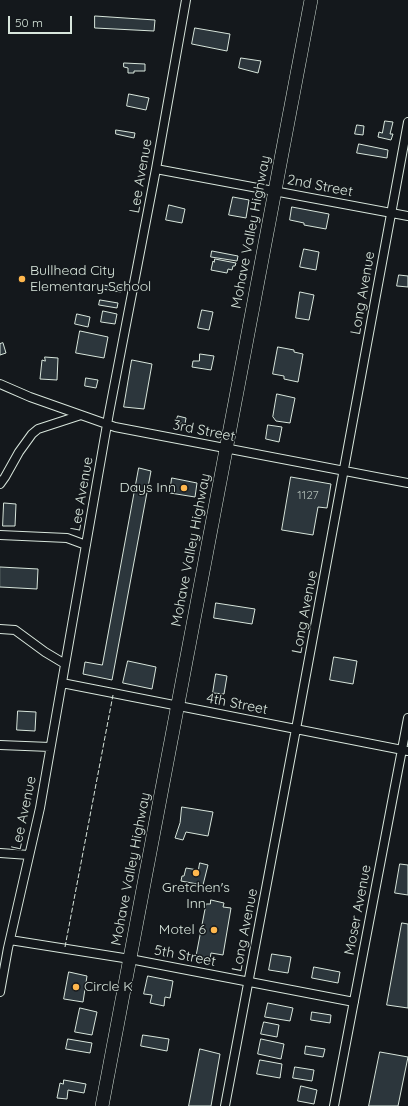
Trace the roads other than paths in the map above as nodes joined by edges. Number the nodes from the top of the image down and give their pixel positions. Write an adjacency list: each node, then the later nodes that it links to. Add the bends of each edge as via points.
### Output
1 (186, 0): 4 (street, Lee Avenue)
2 (311, 0): 5 (highway, Mohave Valley Highway)
3 (408, 122): 6 (street, Long Avenue)
4 (156, 169): 5 (street, 2nd Street); 10 (street, Lee Avenue)
5 (275, 191): 6 (street, 2nd Street); 11 (highway, Mohave Valley Highway)
6 (391, 213): 7 (street, 2nd Street); 12 (street, Long Avenue)
7 (408, 216)
8 (0, 384): 9 (street, 3rd Street)
9 (81, 415): 10 (street, 3rd Street); 14 (street, via 38,429 32,434)
10 (107, 423): 11 (street, 3rd Street, via 115,427); 16 (street, Lee Avenue)
11 (226, 448): 12 (street, 3rd Street); 20 (highway, Mohave Valley Highway)
12 (344, 471): 13 (street, 3rd Street); 22 (street, Long Avenue)
13 (408, 483)
14 (0, 484)
15 (0, 535): 16 (street, via 67,538)
16 (86, 545): 18 (street, Lee Avenue)
17 (0, 629): 18 (street, via 15,630)
18 (65, 664): 19 (street, Lee Avenue)
19 (62, 683): 20 (street, 4th Street); 24 (street, Lee Avenue)
20 (177, 706): 22 (street, 4th Street); 30 (highway, Mohave Valley Highway)
21 (408, 718): 25 (street, Moser Avenue)
22 (296, 729): 25 (street, 4th Street); 31 (street, Long Avenue)
23 (0, 745): 24 (street)
24 (50, 747): 27 (street, Lee Avenue)
25 (405, 750): 33 (street, Moser Avenue)
26 (0, 853): 27 (street)
27 (29, 855): 28 (street, Lee Avenue)
28 (10, 940): 29 (street, Lee Avenue); 30 (street, 5th Street)
29 (4, 952): 32 (street, Lee Avenue)
30 (130, 959): 31 (street, 5th Street); 34 (highway, Mohave Valley Highway)
31 (248, 982): 33 (street, 5th Street); 35 (street, Long Avenue)
32 (0, 992)
33 (354, 1002): 36 (street, Moser Avenue)
34 (102, 1106)
35 (225, 1106)
36 (334, 1106)

